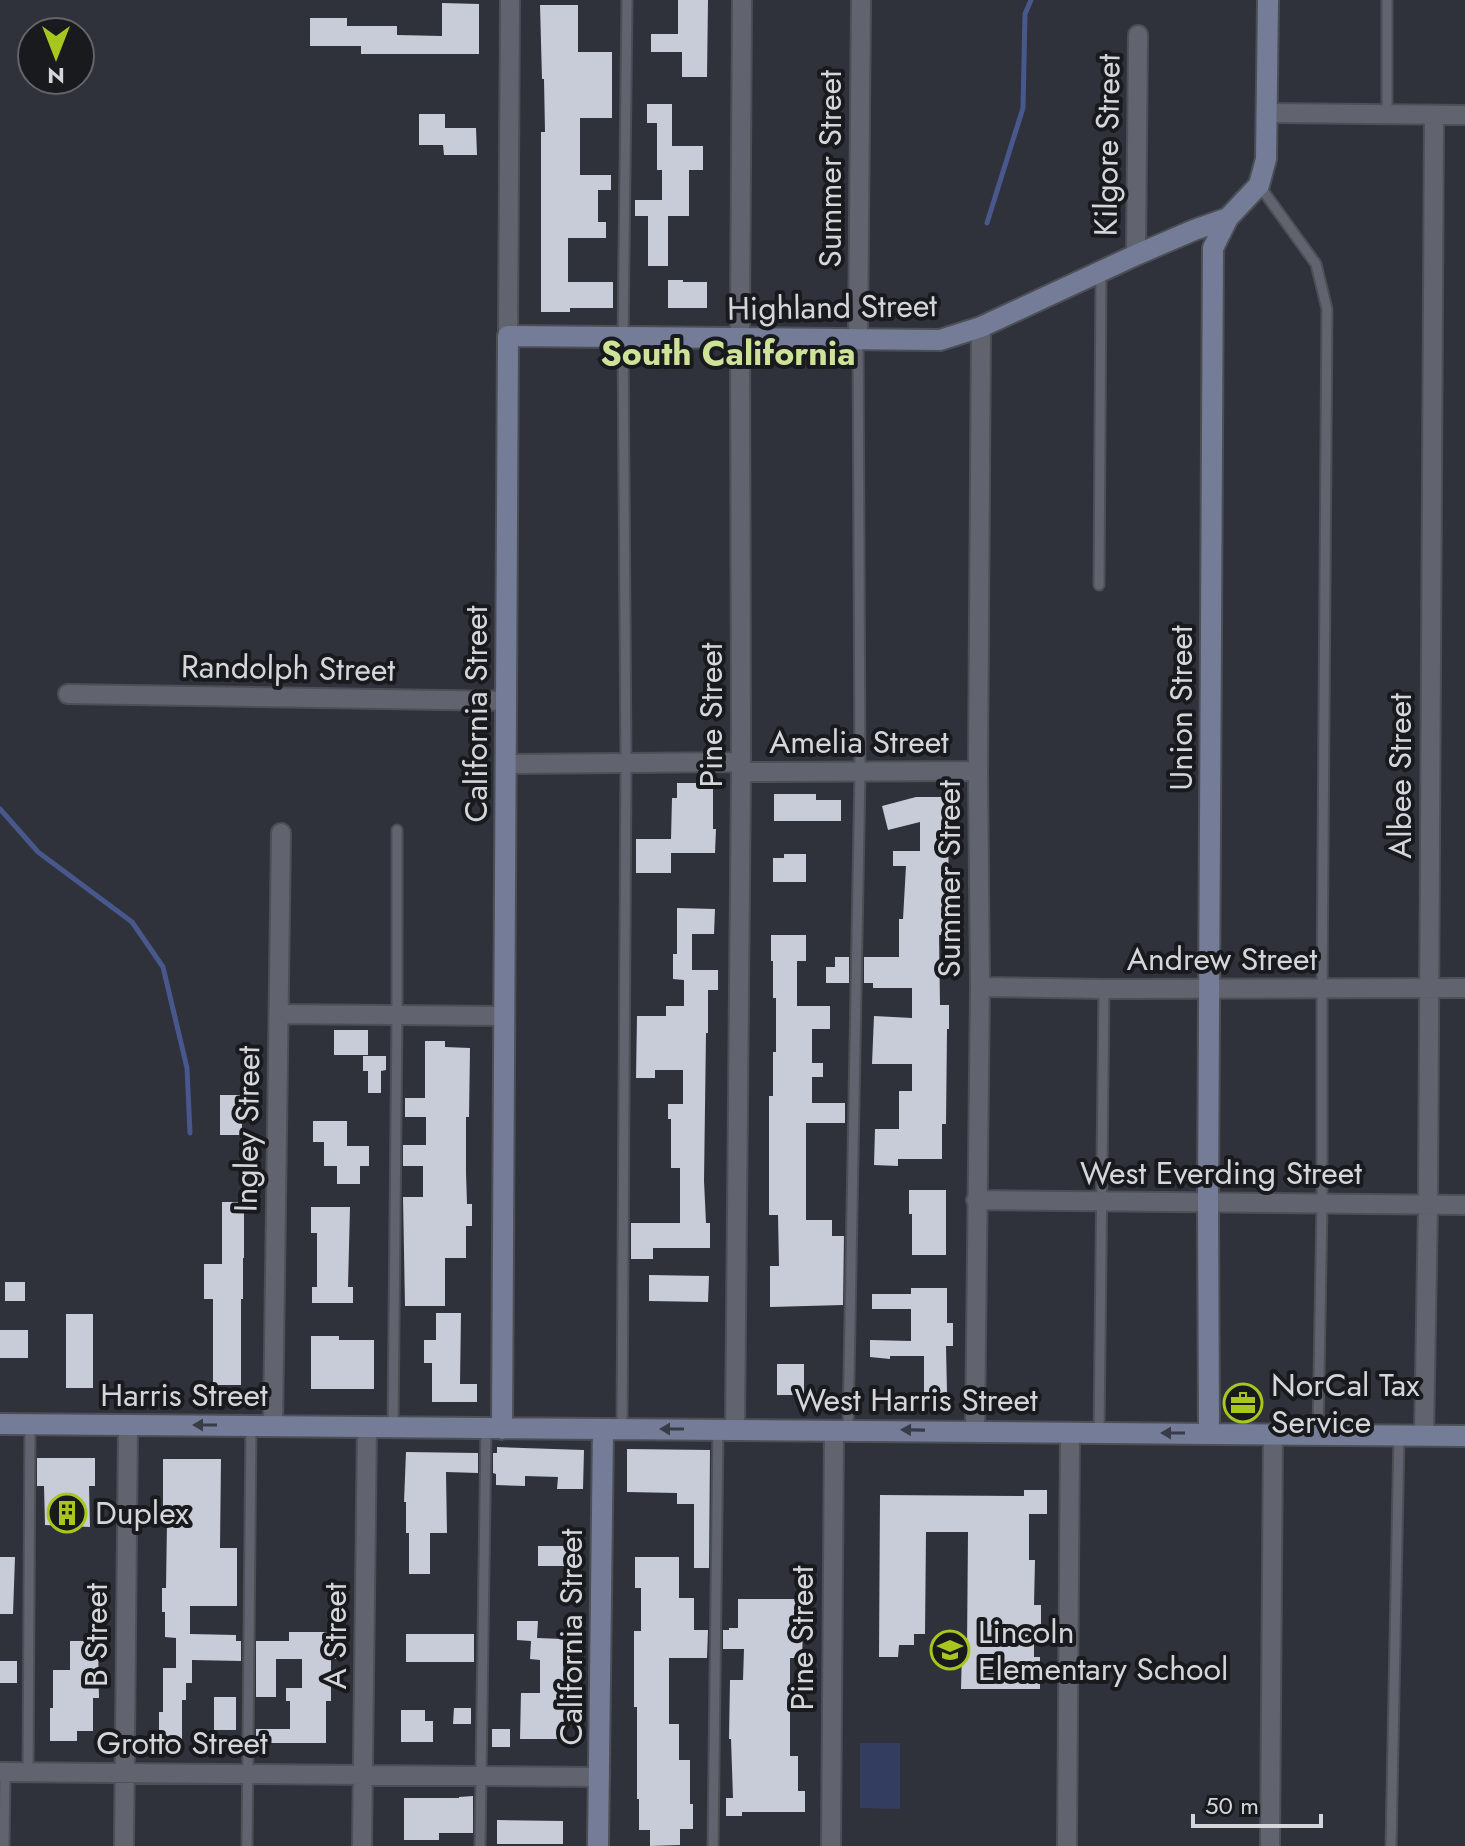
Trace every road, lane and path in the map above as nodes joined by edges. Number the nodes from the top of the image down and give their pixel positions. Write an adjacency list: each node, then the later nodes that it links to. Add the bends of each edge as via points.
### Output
1 (510, 0): 17 (street, California Street)
2 (627, 0): 18 (lane)
3 (742, 0): 20 (street, Pine Street)
4 (861, 0): 19 (street, Summer Street)
5 (1268, 0): 8 (street)
6 (1387, 0): 9 (lane)
7 (1138, 35): 14 (street, Kilgore Street)
8 (1267, 113): 9 (street); 12 (street, via 1266,159)
9 (1387, 114): 11 (street)
10 (1465, 115): 11 (street)
11 (1434, 116): 34 (street, Albee Street)
12 (1259, 185): 13 (street, Union Street); 33 (lane, via 1316,264 1327,309)
13 (1228, 218): 14 (street, Highland Street); 32 (street, Union Street, via 1213,248)
14 (1136, 255): 15 (street, Highland Street)
15 (1101, 271): 16 (street, Highland Street); 21 (lane)
16 (981, 327): 19 (street, Highland Street, via 940,340); 27 (street, Summer Street)
17 (508, 336): 18 (street, Highland Street); 23 (street, California Street)
18 (623, 338): 20 (street, Highland Street); 24 (lane)
19 (858, 338): 20 (street, Highland Street); 28 (lane)
20 (740, 339): 26 (street, Pine Street)
21 (1099, 585)
22 (68, 694): 23 (street, Randolph Street)
23 (507, 701): 25 (street, California Street)
24 (626, 763): 25 (street, Amelia Street); 26 (street, Amelia Street); 54 (lane)
25 (506, 764): 39 (street, California Street)
26 (741, 767): 28 (street, Amelia Street); 55 (street, Pine Street)
27 (978, 771): 28 (street, Amelia Street); 31 (street, Summer Street)
28 (860, 772): 56 (lane)
29 (397, 830): 38 (lane)
30 (281, 833): 37 (street, Ingley Street)
31 (980, 987): 36 (street, Andrew Street); 40 (street, Summer Street)
32 (1210, 988): 33 (street, Andrew Street); 36 (street, Andrew Street); 42 (street, Union Street)
33 (1322, 988): 34 (street, Andrew Street); 43 (lane)
34 (1428, 988): 35 (street, Andrew Street); 44 (street, Albee Street)
35 (1465, 988)
36 (1104, 989): 41 (lane)
37 (279, 1014): 38 (street); 50 (street, Ingley Street)
38 (397, 1015): 39 (street); 52 (lane)
39 (504, 1016): 53 (street, California Street)
40 (976, 1200): 41 (street, West Everding Street); 57 (street, Summer Street)
41 (1102, 1202): 42 (street, West Everding Street); 59 (lane)
42 (1208, 1203): 43 (street, West Everding Street); 60 (street, Union Street)
43 (1322, 1203): 44 (street, West Everding Street); 62 (lane)
44 (1428, 1204): 45 (street, West Everding Street); 64 (street, Albee Street)
45 (1465, 1205)
46 (0, 1424): 47 (street, Harris Street)
47 (30, 1424): 48 (street, Harris Street); 67 (lane)
48 (128, 1425): 49 (street, Harris Street, one-way to 48); 68 (street, B Street)
49 (251, 1425): 50 (street, Harris Street); 69 (lane)
50 (273, 1426): 51 (street, Harris Street)
51 (367, 1426): 52 (street, West Harris Street); 70 (street, A Street)
52 (393, 1427): 53 (street, West Harris Street)
53 (494, 1429): 54 (street, West Harris Street); 71 (lane)
54 (613, 1429): 55 (street, West Harris Street, one-way to 54); 72 (street, California Street)
55 (726, 1429): 56 (street, West Harris Street); 79 (lane)
56 (841, 1430): 57 (street, West Harris Street, one-way to 56); 80 (street, Pine Street)
57 (975, 1431): 58 (street, West Harris Street)
58 (1070, 1432): 59 (street, West Harris Street); 81 (street)
59 (1099, 1432): 60 (street, West Harris Street, one-way to 59)
60 (1209, 1433): 61 (street, West Harris Street)
61 (1273, 1434): 62 (street, West Harris Street); 82 (street)
62 (1318, 1434): 63 (street, West Harris Street)
63 (1399, 1435): 64 (street, West Harris Street); 83 (lane)
64 (1424, 1436): 65 (street, West Harris Street)
65 (1465, 1436)
66 (3, 1772): 67 (street, Grotto Street); 73 (lane)
67 (28, 1773): 68 (street, Grotto Street)
68 (125, 1773): 69 (street, Grotto Street); 74 (street, B Street)
69 (248, 1774): 70 (street, Grotto Street); 75 (lane)
70 (363, 1775): 71 (street, Grotto Street); 76 (street, A Street)
71 (481, 1775): 72 (street, Grotto Street); 77 (lane)
72 (600, 1777): 78 (street, California Street)
73 (4, 1846)
74 (124, 1846)
75 (247, 1846)
76 (362, 1846)
77 (480, 1846)
78 (598, 1846)
79 (713, 1846)
80 (831, 1846)
81 (1067, 1846)
82 (1270, 1846)
83 (1391, 1846)

